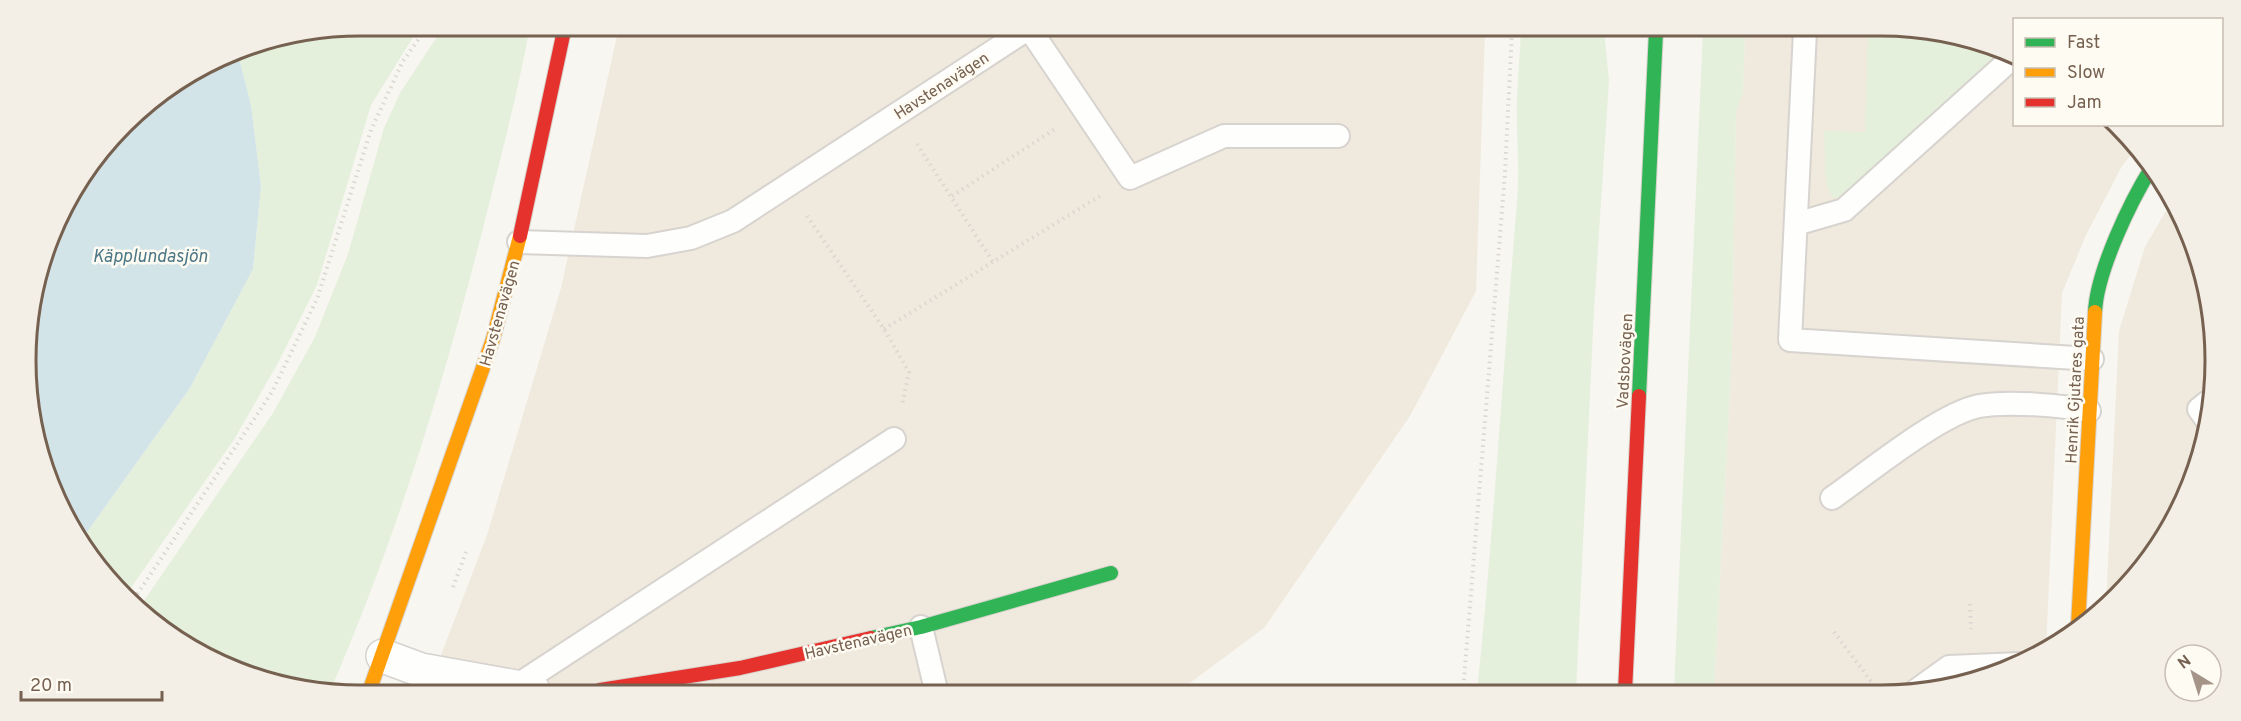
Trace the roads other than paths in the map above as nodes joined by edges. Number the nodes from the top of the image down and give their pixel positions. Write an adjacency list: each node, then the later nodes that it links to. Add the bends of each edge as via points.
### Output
1 (563, 36): 10 (street, Havstenavägen)
2 (1017, 36): 10 (lane, Havstenavägen, via 733,221 691,238 647,246)
3 (1034, 36): 7 (lane, Havstenavägen, via 1131,178 1224,136)
4 (1656, 36): 26 (street, Vadsbovägen)
5 (1805, 36): 9 (lane)
6 (2008, 62): 9 (lane, via 1844,210)
7 (1338, 136)
8 (2147, 175): 11 (street, Henrik Gjutares gata, via 2112,249 2095,303)
9 (1796, 224): 11 (lane, via 1790,340)
10 (519, 242): 18 (street, Havstenavägen, via 493,339)
11 (2092, 359): 12 (street, Henrik Gjutares gata)
12 (2089, 411): 14 (lane, via 2062,405 1979,406 1943,421); 16 (street, Henrik Gjutares gata)
13 (894, 439): 23 (lane)
14 (1832, 498)
15 (1112, 573): 17 (street, Havstenavägen)
16 (2078, 618)
17 (921, 627): 24 (street, Havstenavägen, via 740,668); 25 (lane)
18 (383, 656): 21 (street, Havstenavägen); 22 (street, via 421,670)
19 (1992, 665): 20 (lane, via 1949,667)
20 (1930, 681)
21 (372, 685)
22 (502, 685)
23 (529, 685)
24 (634, 685)
25 (935, 685)
26 (1625, 685)

